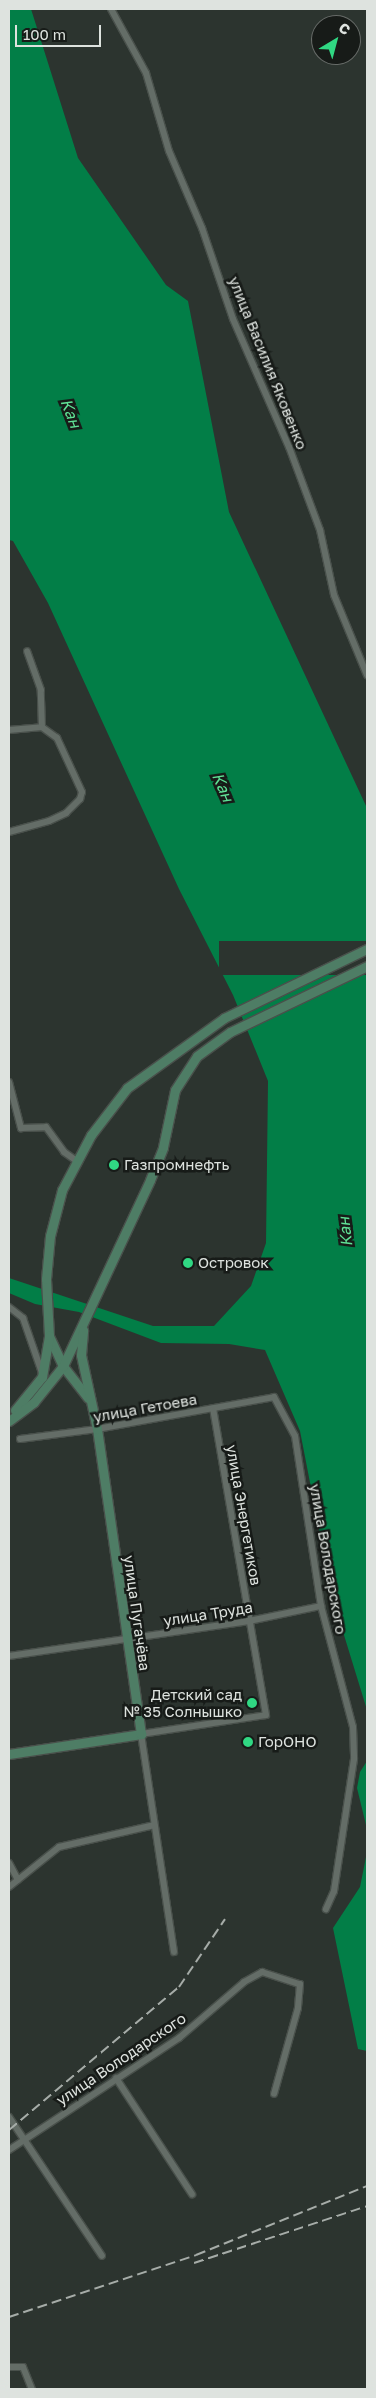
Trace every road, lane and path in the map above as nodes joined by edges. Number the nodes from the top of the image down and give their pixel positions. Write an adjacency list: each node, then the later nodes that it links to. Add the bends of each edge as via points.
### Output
1 (111, 9): 3 (street, улица Василия Яковенко, via 146,73 169,151 202,228 233,319 289,447 320,530 334,595)
2 (26, 651): 4 (street, via 42,690)
3 (367, 675)
4 (42, 727): 5 (street); 6 (street, via 57,738 82,792 80,799 49,821)
5 (9, 730)
6 (9, 832)
7 (367, 949): 10 (main road, via 224,1018 127,1088 97,1125)
8 (367, 966): 12 (main road, via 230,1032 197,1056 175,1090 163,1147 96,1291)
9 (9, 1082): 10 (street, via 20,1128 46,1127 64,1152)
10 (76, 1161): 13 (main road, via 62,1190 50,1236 46,1279)
11 (9, 1308): 15 (street, via 23,1318)
12 (83, 1327): 14 (main road); 17 (main road, улица Пугачёва, via 81,1354)
13 (49, 1336): 14 (main road); 15 (main road)
14 (63, 1366): 17 (main road); 20 (main road, via 34,1402)
15 (43, 1374): 19 (main road, via 30,1395)
16 (274, 1397): 18 (street, улица Гетоева); 23 (street, улица Володарского, via 295,1436)
17 (88, 1398): 21 (main road, улица Пугачёва)
18 (213, 1409): 21 (street, улица Гетоева); 24 (street, улица Энергетиков)
19 (9, 1416)
20 (9, 1421)
21 (97, 1430): 22 (street, улица Гетоева); 25 (main road, улица Пугачёва)
22 (20, 1440)
23 (321, 1606): 24 (street, улица Труда); 33 (street, улица Володарского, via 353,1727 354,1759 334,1891)
24 (249, 1621): 25 (street, улица Труда); 27 (street, улица Энергетиков, via 266,1715)
25 (127, 1638): 26 (street, улица Труда); 27 (main road, улица Пугачёва)
26 (9, 1656)
27 (141, 1734): 28 (main road); 29 (street, улица Пугачёва)
28 (9, 1754)
29 (154, 1825): 31 (street, via 59,1847); 34 (street, улица Пугачёва)
30 (9, 1864): 31 (street)
31 (18, 1880): 32 (street)
32 (9, 1887)
33 (326, 1909)
34 (174, 1952)
35 (116, 2078): 36 (street, улица Володарского, via 179,2038 244,1982 262,1972 300,1984 298,2008); 38 (street, улица Володарского); 40 (street)
36 (274, 2094)
37 (9, 2116): 38 (street)
38 (24, 2139): 39 (street, улица Володарского); 41 (street)
39 (9, 2150)
40 (192, 2194)
41 (102, 2256)
42 (9, 2367): 43 (street, via 23,2367)
43 (32, 2389)

